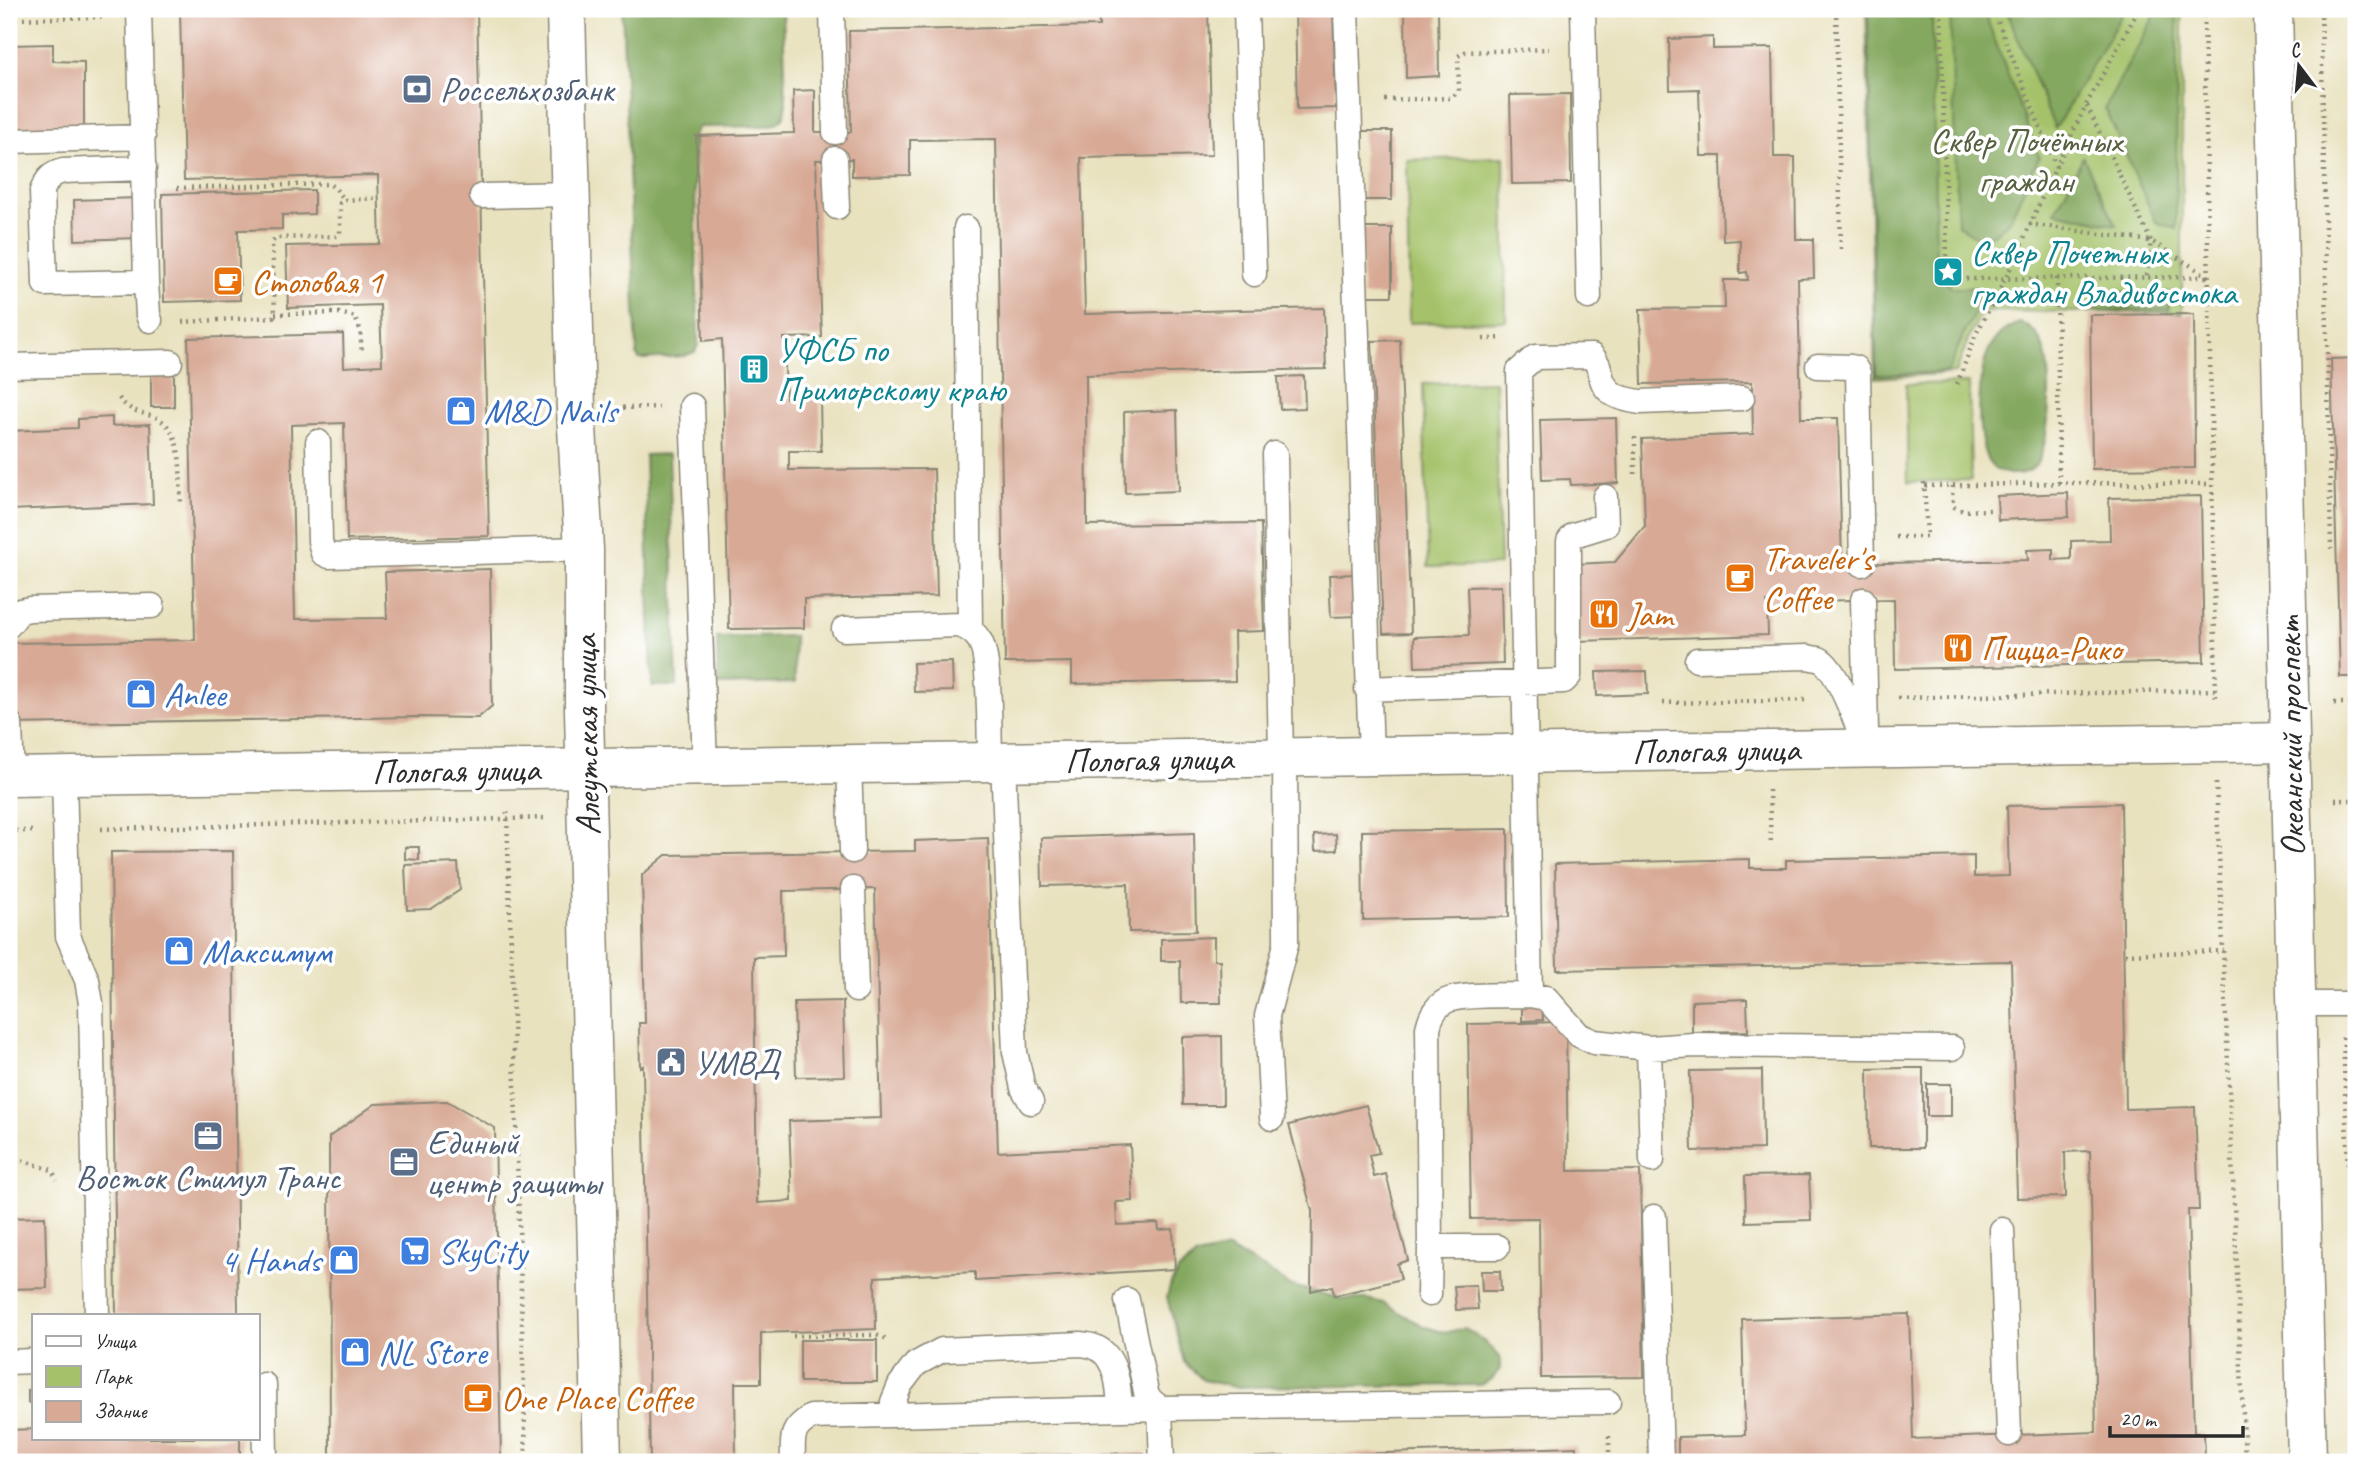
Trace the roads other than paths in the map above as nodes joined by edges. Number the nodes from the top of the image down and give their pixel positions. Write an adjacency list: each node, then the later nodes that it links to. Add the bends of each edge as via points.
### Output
1 (566, 9): 13 (main road, Алеутская улица)
2 (832, 9): 8 (lane)
3 (1246, 9): 17 (lane)
4 (1346, 9): 38 (lane)
5 (1583, 9): 19 (lane)
6 (2273, 9): 41 (main road, Океанский проспект)
7 (139, 12): 9 (lane)
8 (835, 132)
9 (143, 137): 10 (lane); 12 (lane)
10 (9, 141)
11 (835, 159): 15 (lane)
12 (145, 178): 18 (lane); 18 (lane, via 64,171 53,174 43,191 45,284)
13 (571, 194): 14 (lane); 29 (main road, Алеутская улица)
14 (482, 196)
15 (836, 207)
16 (966, 228): 35 (lane)
17 (1254, 274)
18 (146, 282): 20 (lane)
19 (1589, 297)
20 (150, 320)
21 (170, 362): 22 (lane)
22 (9, 366)
23 (1818, 366): 30 (lane, via 1851,367 1858,373)
24 (1742, 398): 37 (lane, via 1635,401 1613,395 1603,385 1592,356 1535,357 1519,371)
25 (692, 406): 48 (lane)
26 (318, 442): 29 (lane, via 320,541 323,553 329,556)
27 (1275, 454): 45 (lane)
28 (1605, 498): 37 (lane, via 1606,525 1574,535 1569,541 1569,676 1564,681)
29 (584, 549): 49 (main road, Алеутская улица)
30 (1862, 564)
31 (1863, 600): 39 (lane)
32 (152, 606): 33 (lane, via 30,609 20,611)
33 (9, 625)
34 (844, 629): 35 (lane, via 959,625)
35 (970, 629): 46 (lane, via 981,642 986,663)
36 (1697, 660): 39 (lane, via 1819,659)
37 (1524, 684): 38 (lane); 43 (lane)
38 (1367, 689): 44 (lane)
39 (1855, 699): 42 (lane)
40 (10, 724): 51 (lane)
41 (2290, 742): 42 (main road, Пологая улица); 56 (main road, Океанский проспект)
42 (1866, 748): 43 (main road, Пологая улица)
43 (1525, 753): 44 (main road, Пологая улица); 55 (lane)
44 (1371, 756): 45 (main road, Пологая улица)
45 (1283, 757): 46 (main road, Пологая улица); 61 (lane, via 1286,944 1266,1016)
46 (996, 761): 47 (main road, Пологая улица); 60 (lane, via 1015,1052)
47 (849, 764): 48 (main road, Пологая улица); 52 (lane)
48 (705, 766): 49 (main road, Пологая улица)
49 (585, 768): 50 (main road, Пологая улица); 79 (main road, Алеутская улица)
50 (64, 775): 51 (main road, Пологая улица); 69 (lane, via 68,936 87,980 91,1003)
51 (10, 777)
52 (852, 851)
53 (853, 889): 54 (lane)
54 (856, 990)
55 (1530, 995): 58 (lane, via 1546,998 1579,1035 1594,1042); 65 (lane, via 1447,1000 1430,1018)
56 (2296, 1004): 57 (lane); 83 (main road, Океанский проспект)
57 (2349, 1004)
58 (1649, 1048): 59 (lane); 62 (lane)
59 (1952, 1048)
60 (1031, 1102)
61 (1272, 1118)
62 (1652, 1160)
63 (1654, 1217): 82 (lane)
64 (2002, 1230): 77 (lane)
65 (1430, 1247): 66 (lane); 67 (lane)
66 (1497, 1247)
67 (1429, 1294)
68 (1127, 1300): 75 (lane, via 1147,1396)
69 (97, 1314)
70 (32, 1361): 71 (lane)
71 (9, 1362)
72 (264, 1385): 78 (lane)
73 (1608, 1402): 75 (lane)
74 (1120, 1408): 75 (lane); 76 (lane); 76 (lane, via 1119,1389 1105,1354 1081,1344 942,1350 916,1364 900,1385)
75 (1160, 1408): 81 (lane)
76 (892, 1415): 80 (lane, via 811,1417 793,1433)
77 (2009, 1434)
78 (265, 1462)
79 (603, 1462)
80 (793, 1462)
81 (1161, 1462)
82 (1661, 1462)
83 (2307, 1462)

